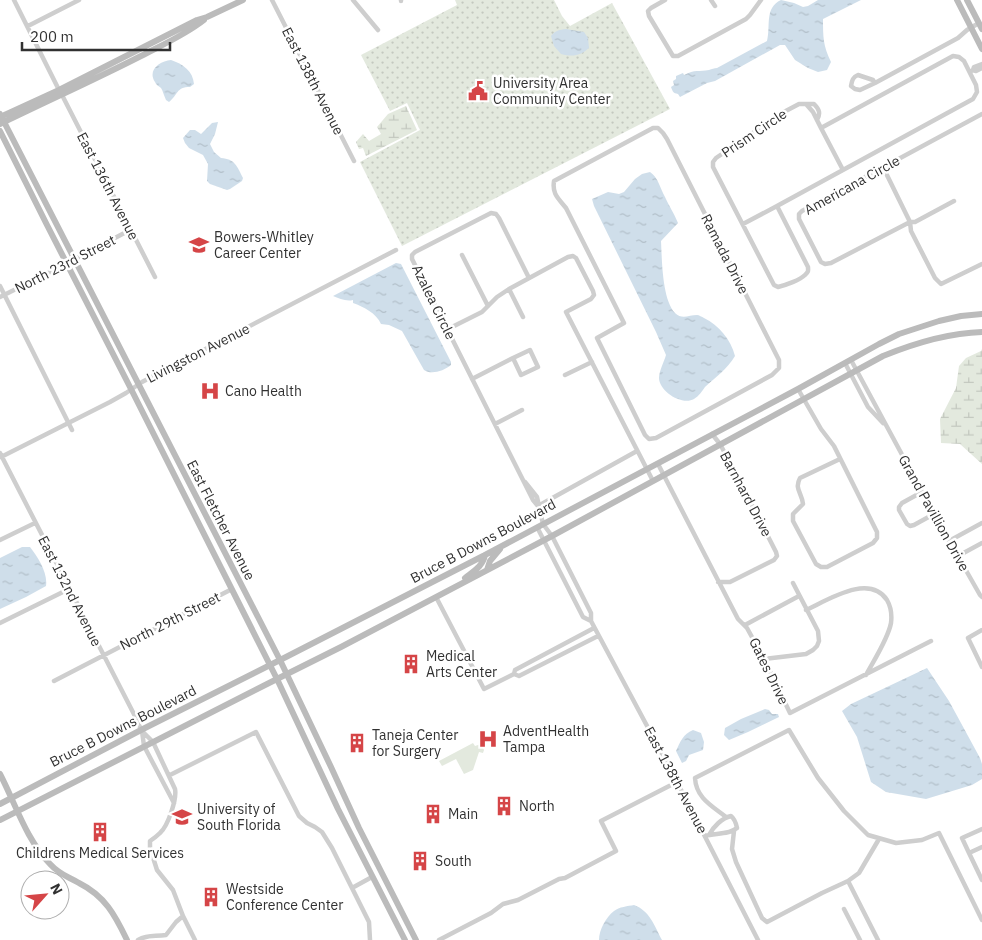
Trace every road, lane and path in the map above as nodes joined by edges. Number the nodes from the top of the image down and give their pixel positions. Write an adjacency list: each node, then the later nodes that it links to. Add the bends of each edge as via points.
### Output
1 (14, 0): 13 (street, East 136th Avenue)
2 (79, 0): 13 (street)
3 (243, 0): 12 (main road)
4 (272, 0): 31 (street, East 138th Avenue)
5 (353, 0): 16 (street)
6 (666, 0): 8 (street, via 648,11 673,56 746,20)
7 (712, 0): 11 (street)
8 (761, 0)
9 (957, 0): 15 (main road)
10 (967, 0): 14 (main road)
11 (715, 6)
12 (207, 17): 17 (main road); 18 (main road)
13 (28, 26): 26 (street, East 136th Avenue)
14 (981, 26): 15 (street)
15 (971, 27): 20 (main road); 25 (street, via 958,38)
16 (378, 30)
17 (172, 32): 18 (main road); 19 (main road)
18 (185, 33): 21 (main road)
19 (142, 47): 21 (main road); 26 (main road)
20 (982, 49)
21 (131, 61): 26 (main road)
22 (982, 64): 24 (street)
23 (982, 68): 24 (street)
24 (971, 71): 29 (street, via 964,61 953,56); 33 (street, via 976,85 973,99)
25 (875, 83): 25 (street, via 860,90 851,86 858,75)
26 (60, 93): 28 (main road); 38 (street, East 136th Avenue)
27 (982, 114): 32 (street, Americana Circle)
28 (1, 119): 41 (main road, East Fletcher Avenue)
29 (821, 128): 33 (street, Prism Circle); 37 (street, Prism Circle, via 817,120 818,107 799,104 716,158 713,167)
30 (0, 131): 42 (main road, East Fletcher Avenue)
31 (354, 161)
32 (882, 167): 36 (street); 36 (street, Americana Circle, via 802,211 799,219 825,264)
33 (843, 170): 35 (street)
34 (954, 201): 36 (street)
35 (778, 206): 37 (street); 37 (street, Prism Circle, via 808,267 805,275 784,286 774,285)
36 (910, 222): 43 (street, via 911,231 941,284)
37 (743, 224)
38 (130, 230): 41 (street, North 23rd Street); 44 (street, East 136th Avenue)
39 (396, 250): 61 (street, Livingston Avenue)
40 (462, 255): 49 (street)
41 (75, 260): 42 (street, North 23rd Street); 61 (main road, East Fletcher Avenue)
42 (67, 264): 48 (street, North 23rd Street); 62 (main road, East Fletcher Avenue)
43 (982, 264)
44 (154, 277)
45 (529, 278): 47 (street); 52 (street, Azalea Circle, via 496,214 491,213 416,252 412,259); 56 (street, via 568,257 576,258 594,295 566,312)
46 (0, 286): 48 (street)
47 (509, 289): 49 (street); 51 (street)
48 (2, 296): 67 (street)
49 (488, 306): 52 (street)
50 (981, 314): 55 (main road, Bruce B Downs Boulevard, via 917,328)
51 (523, 317)
52 (448, 329): 60 (street, Azalea Circle)
53 (982, 332): 58 (main road, Bruce B Downs Boulevard, via 943,336 905,347)
54 (513, 358): 54 (street, via 522,375 538,367 530,350); 60 (street)
55 (852, 360): 57 (main road, Bruce B Downs Boulevard); 58 (street, Grand Pavillion Drive)
56 (592, 362): 59 (street); 72 (street)
57 (844, 363): 58 (street, Grand Pavillion Drive); 63 (main road, Bruce B Downs Boulevard)
58 (854, 373): 64 (main road, Bruce B Downs Boulevard); 80 (street, Grand Pavillion Drive, via 868,407 887,428)
59 (565, 376)
60 (472, 379): 68 (street, Azalea Circle)
61 (138, 385): 62 (street, Livingston Avenue); 96 (main road, East Fletcher Avenue)
62 (132, 389): 67 (street, Livingston Avenue); 84 (main road, East Fletcher Avenue)
63 (798, 389): 64 (street); 70 (main road, Bruce B Downs Boulevard)
64 (804, 400): 71 (main road, Bruce B Downs Boulevard); 74 (street)
65 (522, 410): 68 (street)
66 (707, 411): 66 (street, Ramada Drive, via 772,375 779,368 779,360 667,139 658,128 653,128 554,181 553,187 624,323 597,338 645,435 649,439 656,438)
67 (69, 423): 69 (street); 73 (street, Livingston Avenue)
68 (495, 424): 78 (street, Azalea Circle)
69 (72, 430)
70 (712, 434): 71 (street, Barnhard Drive); 75 (main road, Bruce B Downs Boulevard)
71 (720, 444): 77 (main road, Bruce B Downs Boulevard); 99 (street, Barnhard Drive, via 777,556 730,582)
72 (637, 451): 76 (street); 82 (street)
73 (1, 455): 86 (street, East 132nd Avenue)
74 (840, 459): 74 (street, via 877,532 877,538 827,567 821,567 816,564 793,521 793,514 803,504 797,484 800,478)
75 (658, 464): 76 (main road, Bruce B Downs Boulevard); 77 (street, Gates Drive)
76 (647, 469): 79 (street); 88 (main road, Bruce B Downs Boulevard)
77 (664, 476): 79 (main road, Bruce B Downs Boulevard); 99 (street, Gates Drive)
78 (524, 482): 81 (street, Azalea Circle); 83 (street, Azalea Circle)
79 (652, 482): 89 (main road, Bruce B Downs Boulevard)
80 (922, 492): 85 (street, Grand Pavillion Drive); 85 (street, via 902,503 899,510 910,526)
81 (537, 496): 82 (street); 83 (street, Azalea Circle)
82 (549, 499): 83 (street)
83 (538, 506): 88 (street, Azalea Circle)
84 (194, 513): 96 (main road); 102 (main road, East Fletcher Avenue)
85 (934, 514): 92 (street, Grand Pavillion Drive)
86 (35, 523): 90 (street); 101 (street, East 132nd Avenue)
87 (982, 523): 92 (street)
88 (540, 526): 89 (street, East 138th Avenue); 91 (street, East 138th Avenue); 94 (main road, Bruce B Downs Boulevard)
89 (552, 536): 91 (main road, Bruce B Downs Boulevard); 108 (street, East 138th Avenue, via 591,613)
90 (0, 540)
91 (543, 540): 98 (main road, Bruce B Downs Boulevard); 108 (street, East 138th Avenue, via 583,617)
92 (949, 541): 97 (street, Grand Pavillion Drive)
93 (982, 543): 97 (street)
94 (502, 546): 95 (main road, Bruce B Downs Boulevard); 98 (main road)
95 (486, 555): 103 (main road, via 480,567); 117 (main road, Bruce B Downs Boulevard)
96 (226, 556): 117 (main road, East Fletcher Avenue)
97 (958, 556): 106 (street, Grand Pavillion Drive)
98 (487, 570): 103 (main road, Bruce B Downs Boulevard)
99 (718, 582): 110 (street, Gates Drive, via 738,619)
100 (793, 583): 104 (street)
101 (69, 589): 109 (street); 115 (street, East 132nd Avenue)
102 (232, 589): 115 (street, North 29th Street); 118 (main road, East Fletcher Avenue)
103 (450, 590): 105 (main road, Bruce B Downs Boulevard)
104 (799, 596): 107 (street); 110 (street)
105 (436, 597): 120 (main road, Bruce B Downs Boulevard); 121 (street, via 484,689)
106 (982, 597)
107 (806, 610): 116 (street, via 818,631 817,646 806,654); 122 (street, via 847,591 871,588 884,596 892,612 891,622)
108 (591, 621): 111 (street, East 138th Avenue)
109 (0, 624)
110 (745, 625): 116 (street, Gates Drive)
111 (594, 628): 113 (street, East 138th Avenue); 121 (street, via 515,670)
112 (982, 630): 119 (street, via 968,638)
113 (598, 636): 121 (street, via 519,676); 130 (street, East 138th Avenue)
114 (931, 641): 122 (street, Gates Drive)
115 (104, 655): 124 (street, North 29th Street); 125 (street, East 132nd Avenue)
116 (764, 659): 122 (street, Gates Drive, via 790,713)
117 (280, 660): 118 (main road, Bruce B Downs Boulevard); 120 (main road, East Fletcher Avenue)
118 (270, 665): 123 (main road, East Fletcher Avenue); 125 (main road, Bruce B Downs Boulevard)
119 (982, 667)
120 (286, 674): 123 (main road, Bruce B Downs Boulevard); 155 (main road, East Fletcher Avenue)
121 (514, 674)
122 (865, 676)
123 (277, 678): 126 (main road, Bruce B Downs Boulevard); 143 (main road, East Fletcher Avenue)
124 (54, 681)
125 (141, 730): 126 (street); 127 (street); 131 (main road, Bruce B Downs Boulevard)
126 (153, 742): 127 (main road, Bruce B Downs Boulevard); 129 (street)
127 (144, 746): 132 (street); 134 (main road, Bruce B Downs Boulevard)
128 (0, 774): 131 (main road)
129 (170, 775): 132 (street, via 177,795); 146 (street, via 256,732 299,816 322,832)
130 (677, 782): 139 (street, East 138th Avenue); 156 (street, via 601,821 616,851 565,878 503,904)
131 (11, 798): 133 (main road, Bruce B Downs Boulevard); 134 (main road)
132 (174, 803): 148 (street, via 166,825 150,841 150,848 157,870 173,890)
133 (0, 804)
134 (17, 812): 136 (main road, Bruce B Downs Boulevard); 150 (main road, via 43,856 60,874 96,893 107,904)
135 (726, 817): 138 (street, via 734,818); 139 (street); 140 (street, via 708,804 694,778 789,730 818,778 844,812 868,835)
136 (0, 820)
137 (982, 829): 142 (street, via 962,838)
138 (734, 831): 139 (street); 144 (street, via 732,849 736,862 762,918 768,922)
139 (707, 835): 157 (street, East 138th Avenue)
140 (880, 839): 144 (street, via 859,873); 149 (street, via 896,843 940,834)
141 (982, 847): 142 (street)
142 (969, 853): 145 (street)
143 (372, 877): 146 (street); 154 (main road, East Fletcher Avenue)
144 (848, 880): 159 (street)
145 (982, 880)
146 (352, 888): 153 (street, via 369,922)
147 (844, 909): 158 (street)
148 (183, 916): 151 (street, via 166,935); 152 (street)
149 (982, 920)
150 (128, 940)
151 (138, 940)
152 (195, 940)
153 (370, 940)
154 (404, 940)
155 (416, 940)
156 (439, 940)
157 (758, 940)
158 (860, 940)
159 (878, 940)

